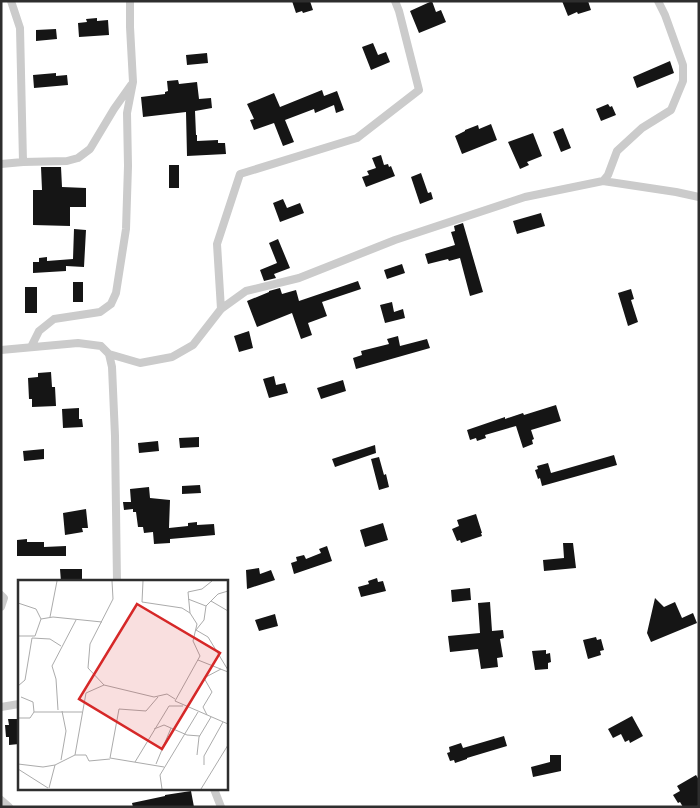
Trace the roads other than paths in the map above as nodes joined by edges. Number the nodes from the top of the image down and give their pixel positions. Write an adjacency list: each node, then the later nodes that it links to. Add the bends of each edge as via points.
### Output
1 (11, 1): 6 (street, via 20,28)
2 (130, 1): 5 (street)
3 (395, 1): 10 (street, via 419,90 357,138 240,174 217,244)
4 (658, 1): 8 (street, via 683,65 683,81 671,110 642,128 617,151)
5 (134, 82): 6 (street, via 84,154 68,161); 11 (street, via 127,113 126,229 116,293 111,304 100,312 54,319 39,331)
6 (23, 162): 7 (street)
7 (1, 164)
8 (603, 180): 9 (street); 10 (street, via 525,197 395,240 299,278 246,291)
9 (699, 197)
10 (221, 309): 13 (street, via 192,345 172,357 140,363)
11 (31, 347): 12 (street); 13 (street, via 78,343 101,346)
12 (1, 350)
13 (109, 354): 14 (street, via 115,436)
14 (117, 580)
15 (1, 595): 16 (street, via 4,598)
16 (1, 607)
17 (18, 704): 18 (street)
18 (1, 707)
19 (214, 790): 22 (street)
20 (1, 800): 21 (street)
21 (9, 807)
22 (221, 807)

